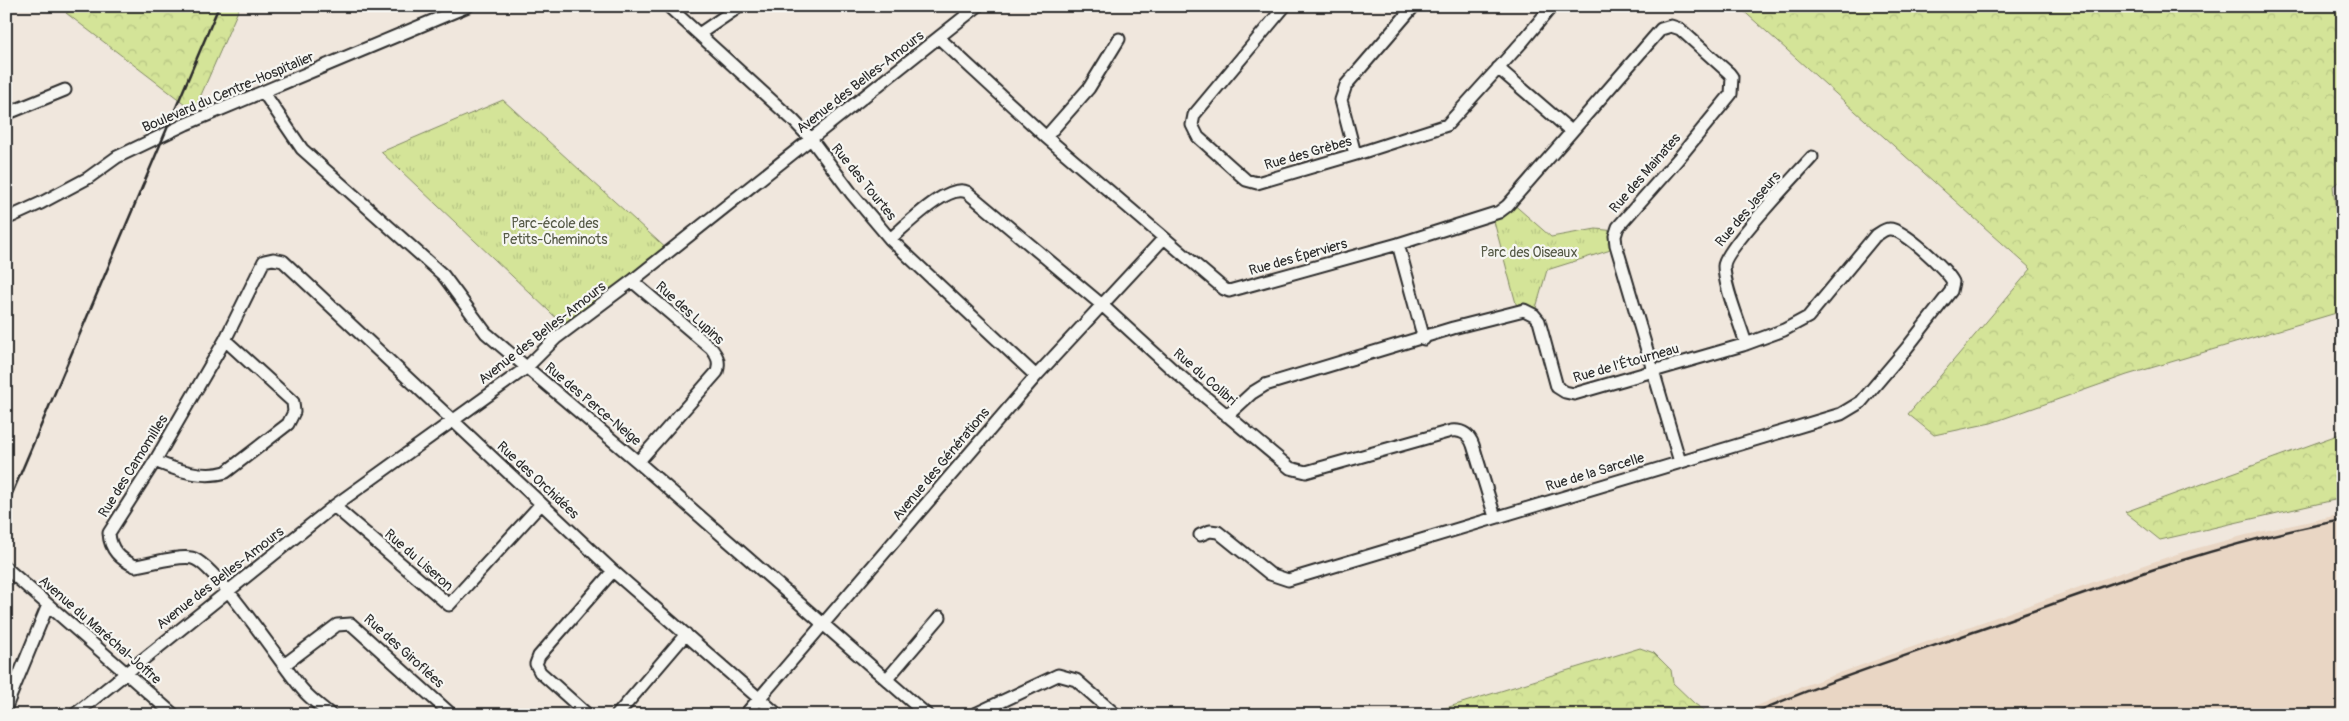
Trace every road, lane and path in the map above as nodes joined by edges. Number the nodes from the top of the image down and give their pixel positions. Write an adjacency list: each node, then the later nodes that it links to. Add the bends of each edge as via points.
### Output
1 (468, 6): 14 (street, Boulevard du Centre-Hospitalier)
2 (668, 6): 9 (street, Rue des Tourtes)
3 (740, 6): 9 (street)
4 (978, 6): 10 (street, Avenue des Belles-Amours)
5 (1285, 6): 19 (street, Rue des Grèbes, via 1194,115 1194,130 1246,180 1257,183)
6 (1414, 6): 19 (street, via 1342,93)
7 (1552, 6): 12 (street, Rue des Grèbes)
8 (1670, 26): 16 (street, Rue des Éperviers, via 1661,29); 33 (street, Rue des Mainates, via 1680,29 1729,73 1733,84 1731,94 1616,231 1616,245)
9 (699, 34): 18 (street, Rue des Tourtes)
10 (939, 38): 17 (street, Rue des Éperviers); 18 (street, Avenue des Belles-Amours)
11 (1119, 39): 17 (street, via 1089,88)
12 (1498, 68): 16 (street); 19 (street, Rue des Grèbes, via 1447,125)
13 (65, 90): 15 (street)
14 (264, 93): 21 (street, Boulevard du Centre-Hospitalier, via 186,124 117,157 80,182); 32 (street, Rue des Perce-Neige, via 294,141 443,275 486,333)
15 (6, 114)
16 (1570, 131): 24 (street, Rue des Éperviers, via 1505,208)
17 (1046, 136): 22 (street, Rue des Éperviers)
18 (811, 139): 23 (street, Rue des Tourtes); 26 (street, Avenue des Belles-Amours)
19 (1354, 154)
20 (1812, 157): 31 (street, Rue des Jaseurs, via 1725,261 1725,276)
21 (6, 219)
22 (1164, 238): 24 (street, Rue des Éperviers, via 1229,291); 28 (street, Avenue des Générations)
23 (890, 239): 28 (street, Rue du Colibri, via 946,193 962,189); 34 (street, Rue des Tourtes)
24 (1398, 244): 29 (street)
25 (284, 261): 30 (street, Rue des Camomilles, via 264,261); 36 (street, Rue des Orchidées)
26 (632, 281): 32 (street, Avenue des Belles-Amours, via 556,338); 38 (street, Rue des Lupins, via 711,348 719,363 717,372)
27 (1952, 282): 31 (street, Rue de l'Étourneau, via 1912,239 1899,230 1888,229 1875,236 1808,317); 39 (street, Rue de la Sarcelle, via 1951,290 1906,349 1858,405 1841,414)
28 (1102, 305): 34 (street, Avenue des Générations); 35 (street, Rue du Colibri)
29 (1424, 338): 33 (street, Rue de l'Étourneau, via 1524,310 1539,321 1557,387 1565,392 1574,394); 35 (street, Rue de l'Étourneau, via 1265,385)
30 (225, 340): 37 (street, Rue des Camomilles); 37 (street, via 293,402 294,412 288,424 226,472 172,469)
31 (1746, 344): 33 (street, Rue de l'Étourneau)
32 (526, 368): 36 (street, Avenue des Belles-Amours); 38 (street, Rue des Perce-Neige)
33 (1653, 371): 39 (street, Rue des Mainates)
34 (1036, 376): 49 (street, Avenue des Générations)
35 (1228, 416): 42 (street, Rue du Colibri, via 1290,468 1306,472 1451,431 1462,432 1473,444)
36 (452, 421): 40 (street, Rue des Orchidées); 41 (street, Avenue des Belles-Amours)
37 (154, 462): 46 (street, Rue des Camomilles, via 109,533 110,544 114,551 135,566 193,558 204,565)
38 (638, 462): 49 (street, Rue des Perce-Neige)
39 (1680, 462): 42 (street, Rue de la Sarcelle)
40 (541, 504): 41 (street, Rue du Liseron, via 450,605); 45 (street, Rue des Orchidées)
41 (334, 506): 46 (street, Avenue des Belles-Amours)
42 (1495, 518): 43 (street, Rue de la Sarcelle, via 1288,580 1270,574 1218,532)
43 (1200, 535)
44 (6, 568): 47 (street, Avenue du Maréchal-Joffre)
45 (613, 570): 50 (street, Rue des Orchidées); 60 (street, via 539,656 536,664 540,672)
46 (228, 592): 51 (street, Rue des Camomilles); 52 (street, Avenue des Belles-Amours)
47 (48, 605): 52 (street, Avenue du Maréchal-Joffre); 55 (street)
48 (940, 617): 53 (street)
49 (824, 625): 53 (street, Rue des Perce-Neige); 54 (street, Avenue des Générations)
50 (686, 634): 54 (street, Rue des Orchidées); 61 (street)
51 (284, 665): 58 (street, Rue des Camomilles, via 304,691); 59 (street, Rue des Giroflées, via 337,625 351,624)
52 (125, 672): 56 (street, Avenue des Belles-Amours); 57 (street, Avenue du Maréchal-Joffre)
53 (887, 680): 64 (street, Rue des Perce-Neige)
54 (759, 699): 62 (street, Avenue des Générations); 63 (street, Rue des Orchidées)
55 (6, 707)
56 (74, 715)
57 (174, 715)
58 (331, 715)
59 (452, 715)
60 (588, 715)
61 (617, 715)
62 (745, 715)
63 (778, 715)
64 (927, 715)
65 (973, 715): 66 (street, via 1058,674 1076,680)
66 (1116, 715)

